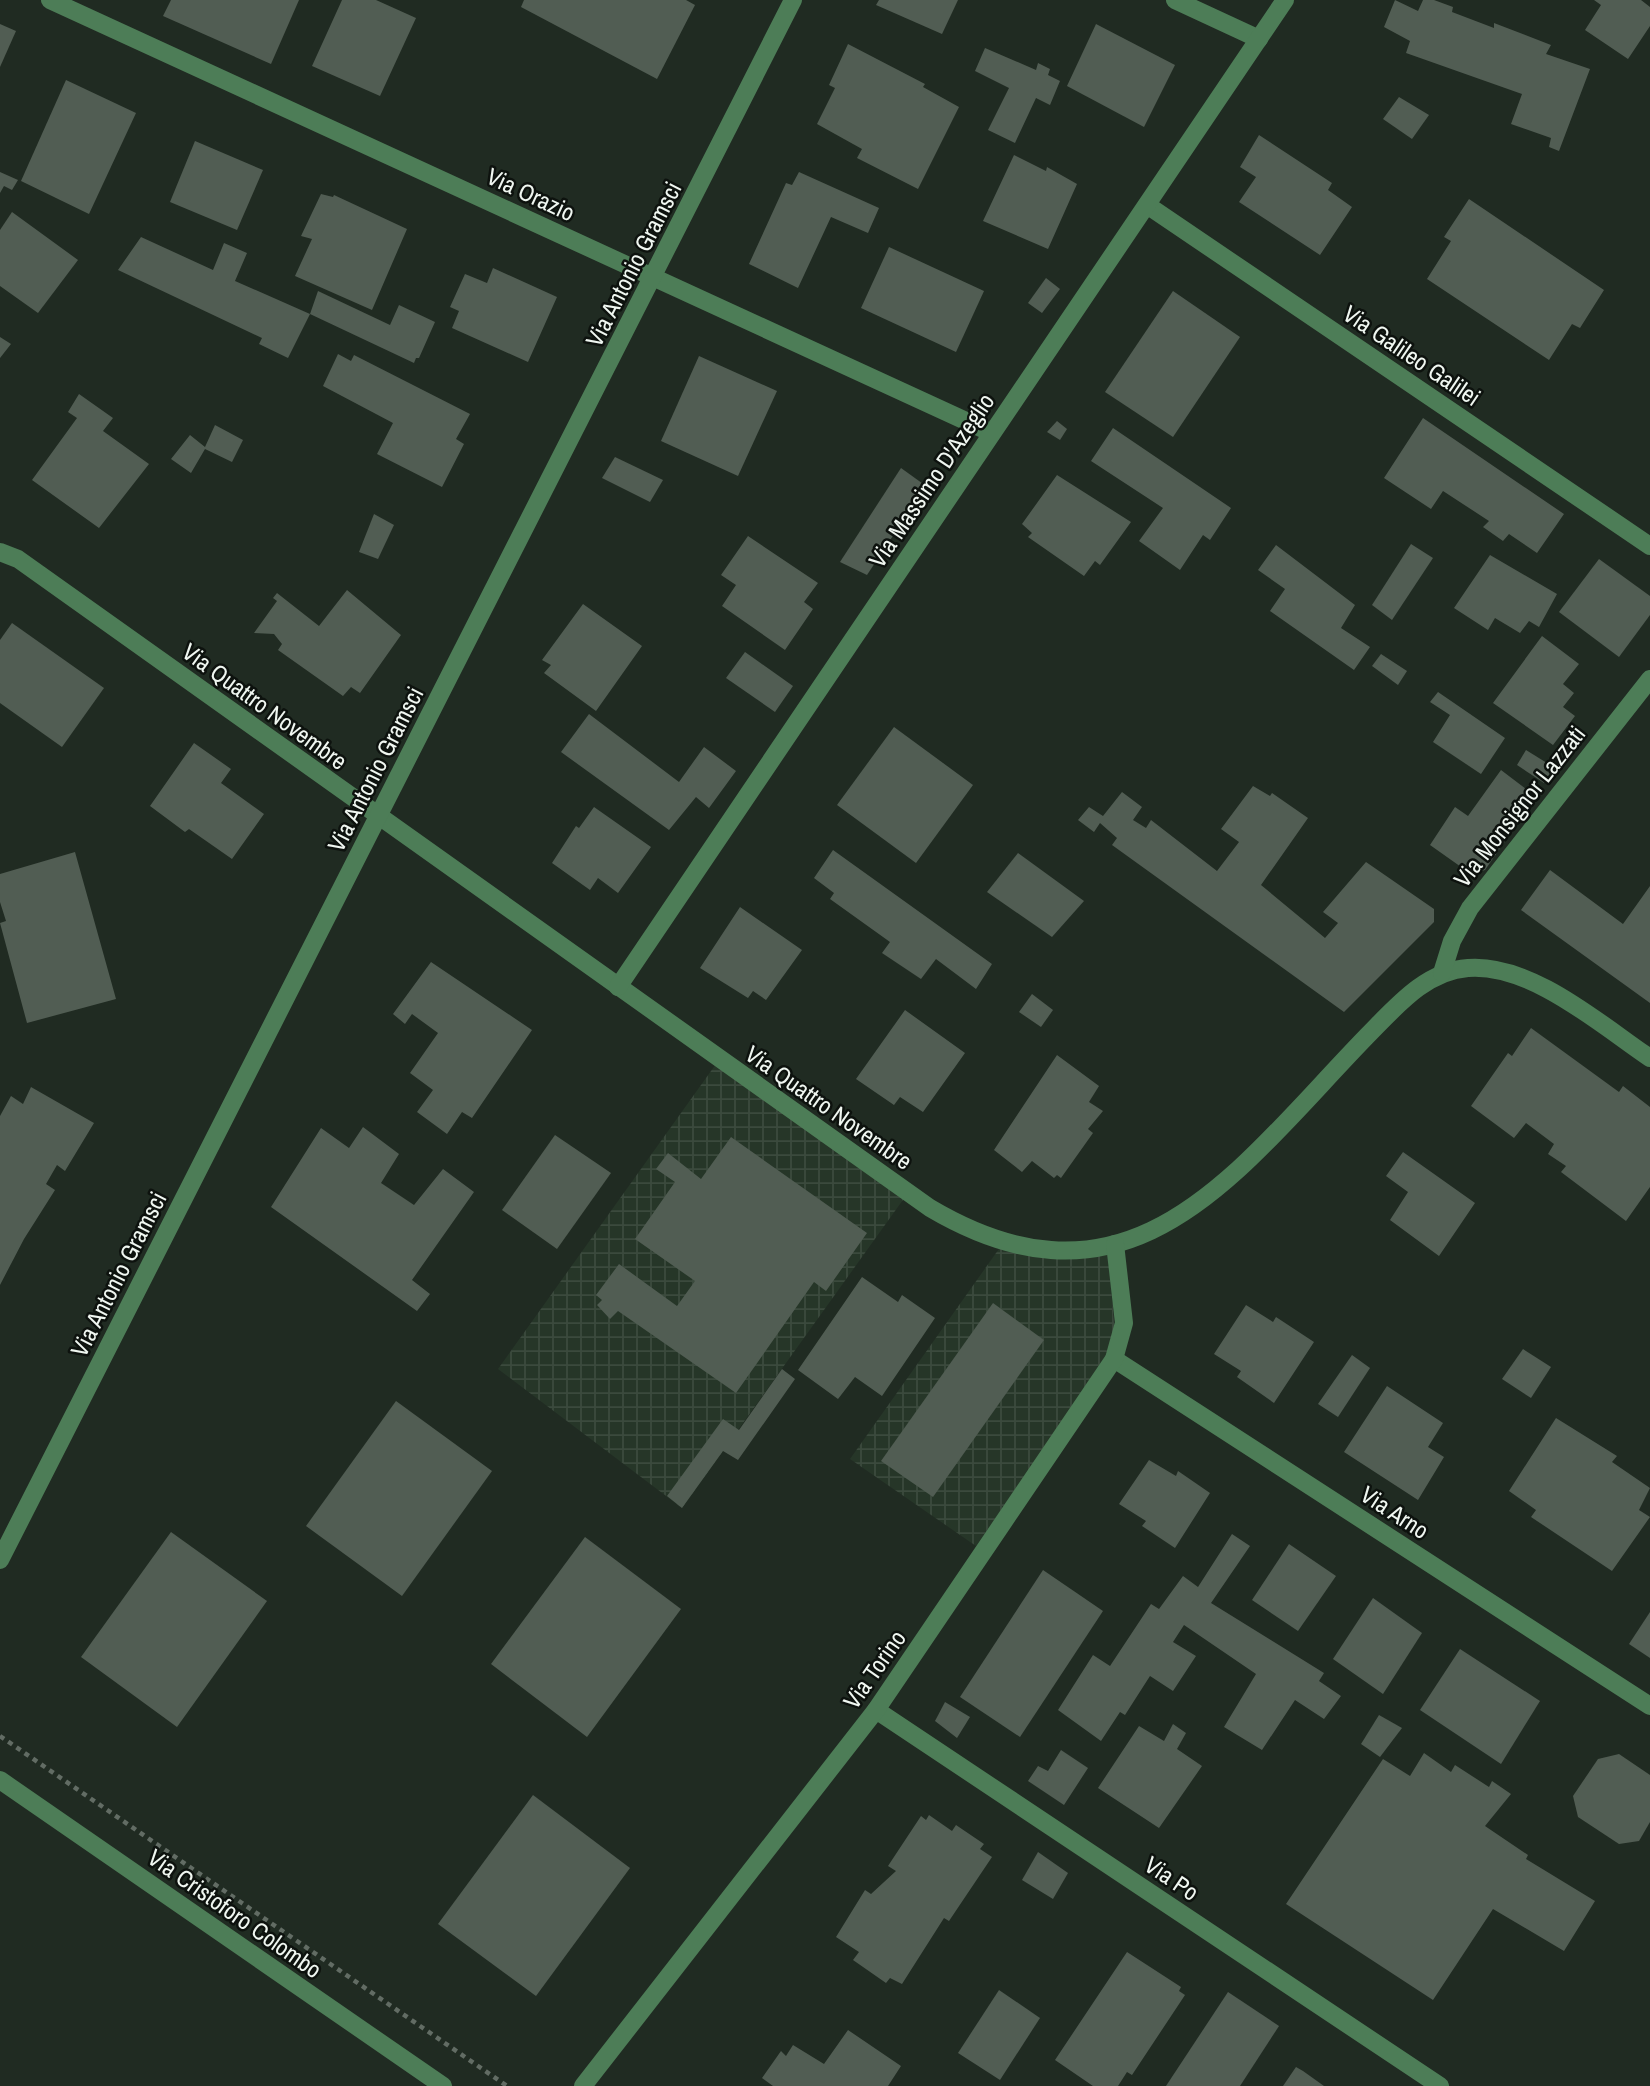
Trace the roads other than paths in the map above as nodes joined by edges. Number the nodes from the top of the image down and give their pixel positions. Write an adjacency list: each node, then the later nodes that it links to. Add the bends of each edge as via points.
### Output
1 (50, 0): 7 (street, Via Orazio)
2 (793, 0): 7 (street, Via Antonio Gramsci)
3 (1175, 0): 5 (street)
4 (1285, 0): 5 (street, Via Massimo D'Azeglio)
5 (1259, 39): 6 (street, Via Massimo D'Azeglio)
6 (1147, 205): 8 (street, Via Massimo D'Azeglio); 9 (street, Via Galileo Galilei)
7 (654, 277): 8 (street, Via Orazio); 12 (street, Via Antonio Gramsci)
8 (992, 433): 14 (street, Via Massimo D'Azeglio)
9 (1650, 546)
10 (0, 552): 12 (street, Via Quattro Novembre, via 18,559)
11 (1650, 678): 13 (street, Via Monsignor Lazzati, via 1469,908 1451,941)
12 (378, 817): 14 (street, Via Quattro Novembre); 18 (street, Via Antonio Gramsci)
13 (1442, 973): 15 (street, Via Quattro Novembre, via 1469,968 1503,971 1537,984); 16 (street, Via Quattro Novembre, via 1399,1004 1201,1203 1145,1235)
14 (618, 987): 16 (street, Via Quattro Novembre, via 958,1224 987,1237 1040,1249)
15 (1650, 1058)
16 (1115, 1244): 17 (street, Via Torino, via 1124,1323)
17 (1114, 1359): 19 (street, Via Arno); 20 (street, Via Torino)
18 (0, 1560)
19 (1650, 1706)
20 (876, 1710): 23 (street, Via Torino); 24 (street, Via Po)
21 (0, 1780): 22 (street, Via Cristoforo Colombo)
22 (443, 2086)
23 (583, 2086)
24 (1440, 2086)

